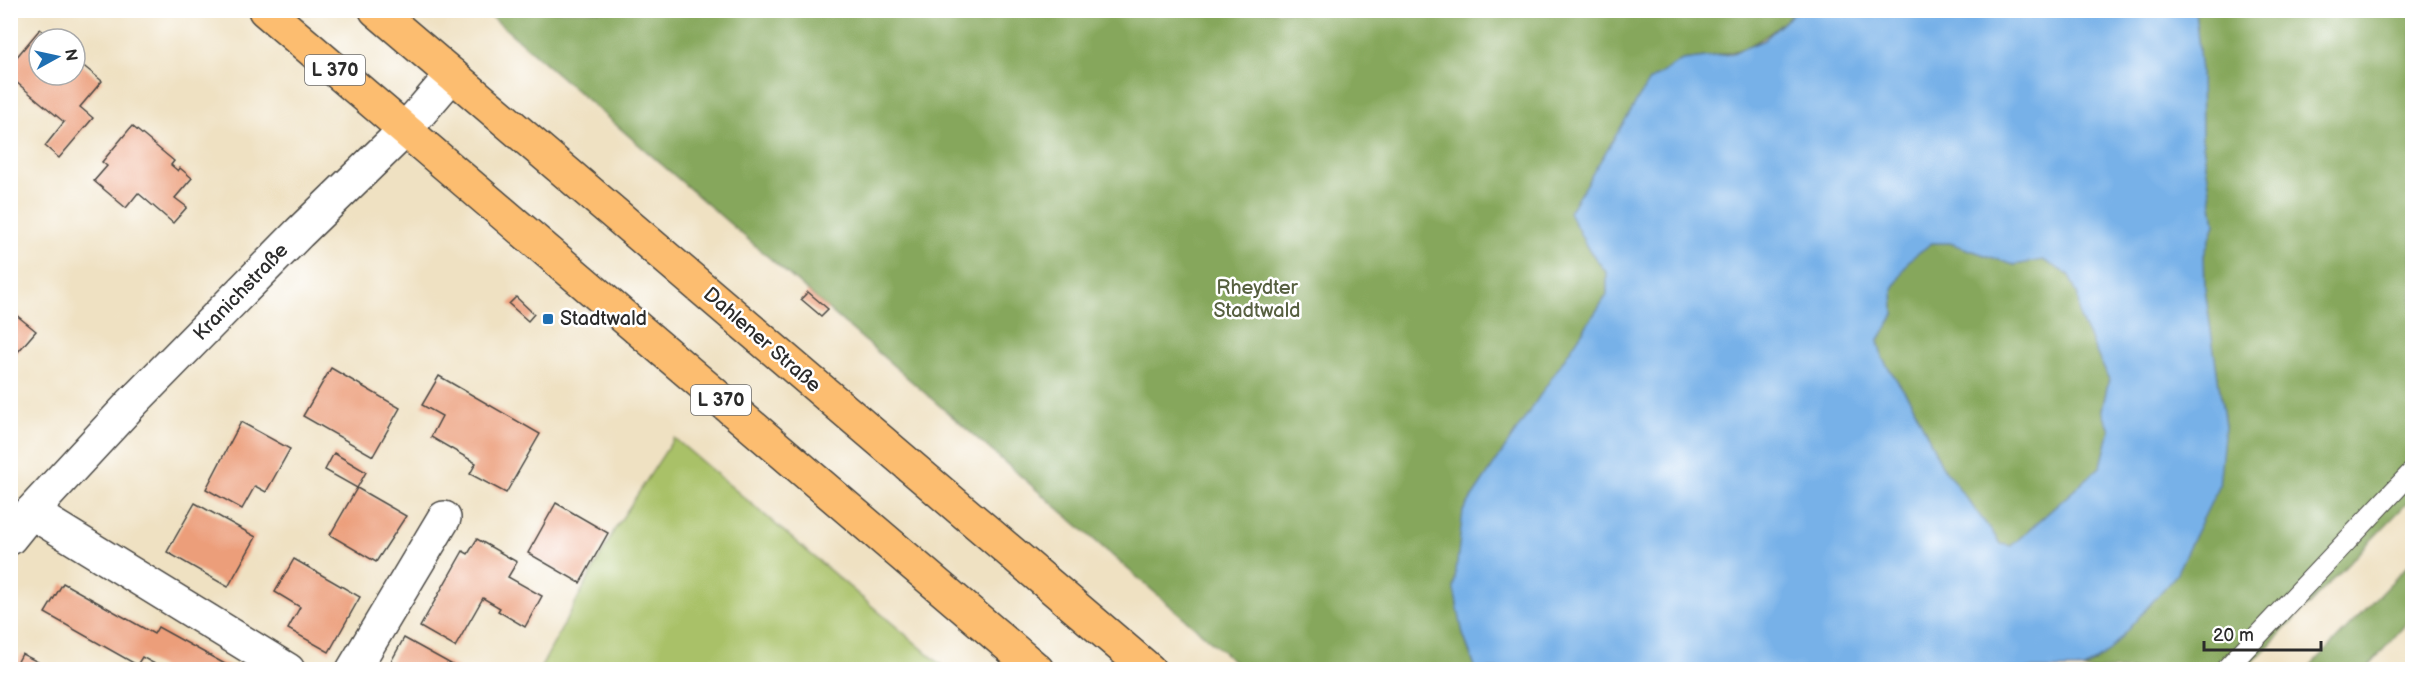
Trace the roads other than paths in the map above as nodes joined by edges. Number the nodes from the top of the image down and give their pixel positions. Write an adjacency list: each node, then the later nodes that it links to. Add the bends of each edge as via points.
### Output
1 (265, 10): 4 (main road, L 370)
2 (376, 10): 3 (main road, Dahlener Straße)
3 (452, 75): 4 (street, Kranichstraße); 12 (main road, Dahlener Straße)
4 (405, 130): 6 (street, Kranichstraße, via 290,241); 11 (main road, L 370)
5 (2412, 472): 13 (lane)
6 (31, 512): 8 (street, Kranichstraße); 9 (street)
7 (444, 518): 10 (street)
8 (10, 538)
9 (288, 669)
10 (353, 669)
11 (1037, 669)
12 (1149, 669)
13 (2224, 669)

